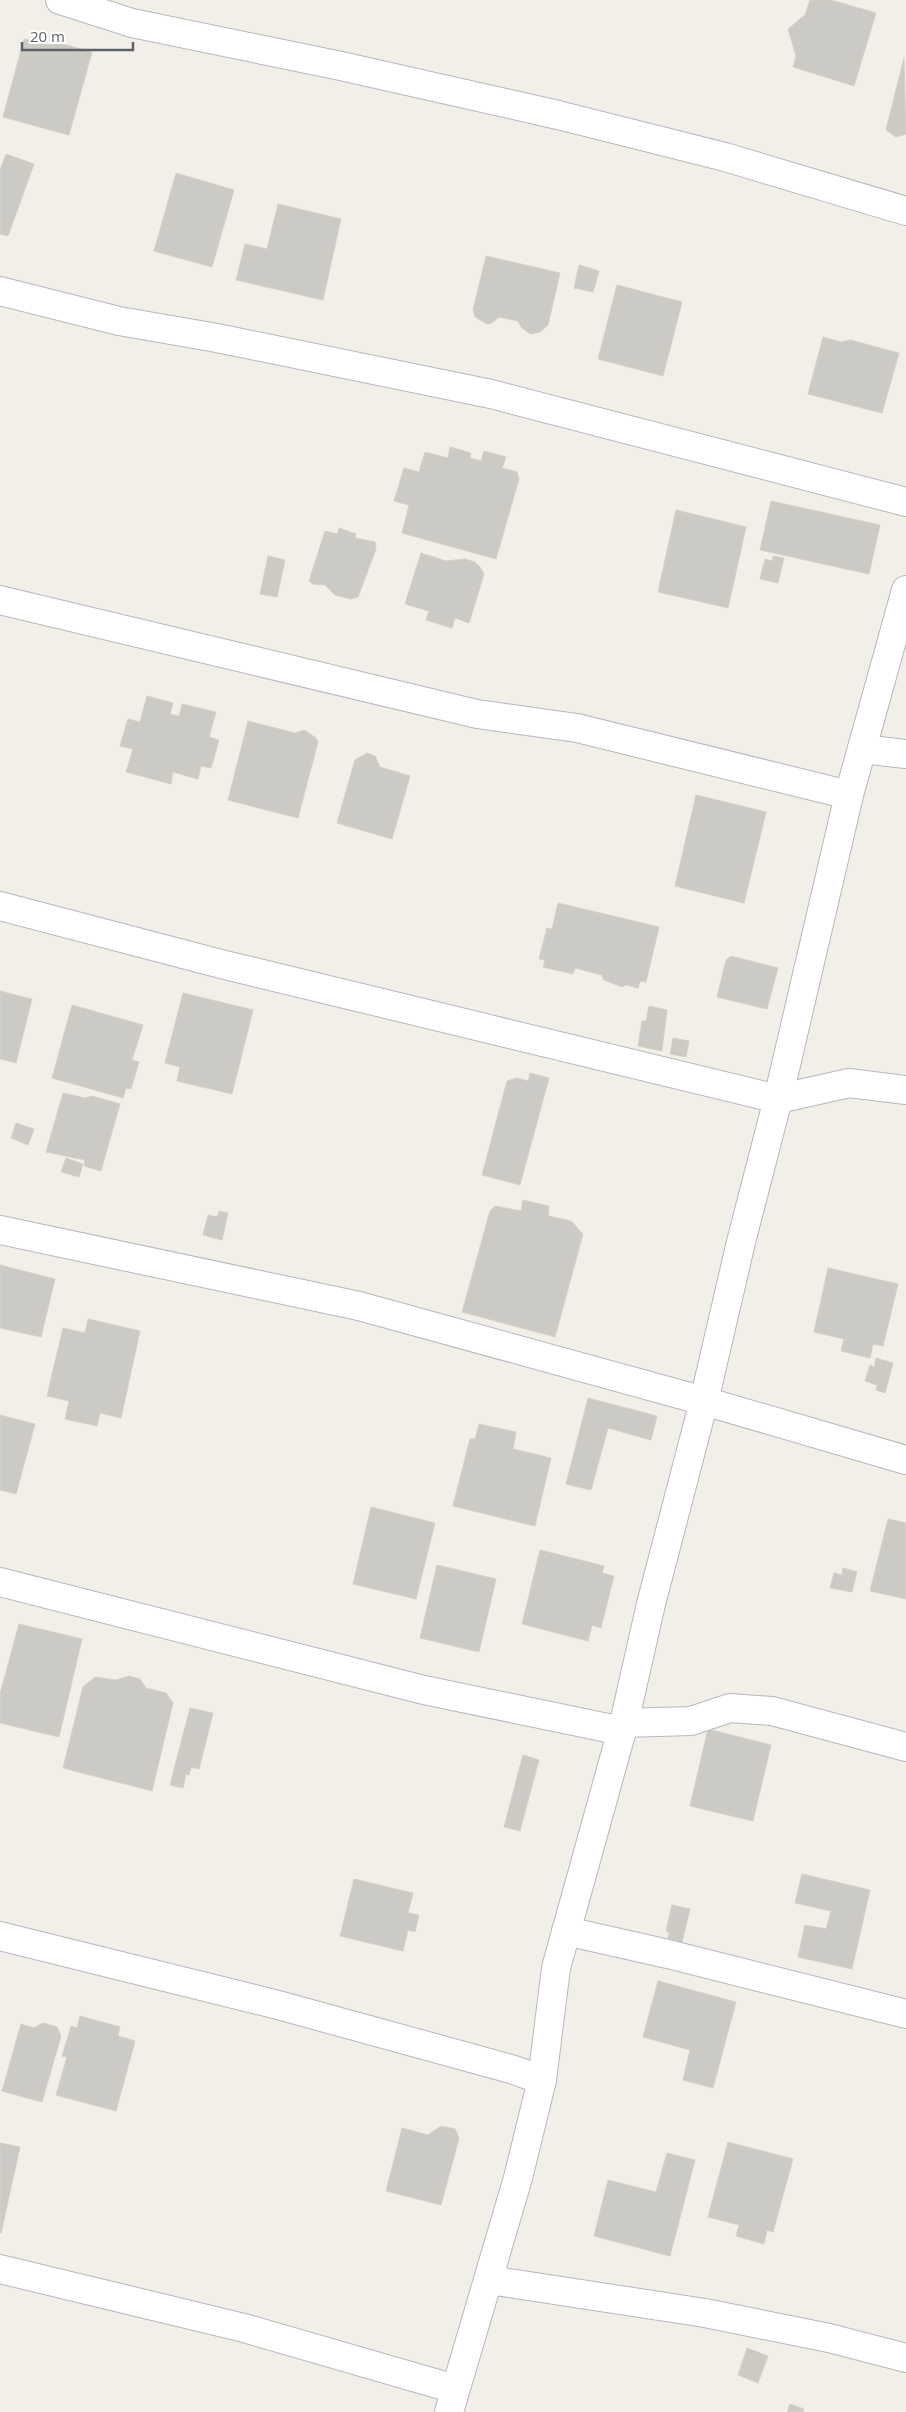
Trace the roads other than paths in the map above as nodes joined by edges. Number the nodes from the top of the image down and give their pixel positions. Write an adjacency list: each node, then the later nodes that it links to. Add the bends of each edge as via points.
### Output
1 (60, 0): 2 (street, via 132,23 340,66 725,157)
2 (906, 211)
3 (0, 291): 4 (street, via 119,321 491,394)
4 (906, 502)
5 (906, 590): 7 (street)
6 (0, 600): 9 (street, via 477,714 577,728)
7 (862, 749): 8 (street); 9 (street)
8 (906, 754)
9 (849, 795): 12 (street)
10 (0, 906): 12 (street, via 221,964)
11 (906, 1090): 12 (street, via 849,1083)
12 (778, 1099): 14 (street)
13 (0, 1230): 14 (street, via 359,1306)
14 (704, 1401): 15 (street); 17 (street)
15 (906, 1460)
16 (0, 1582): 17 (street, via 424,1690)
17 (623, 1727): 18 (street, via 690,1721 730,1708 772,1711); 19 (street)
18 (906, 1747)
19 (566, 1931): 21 (street); 22 (street, via 556,1968)
20 (0, 1936): 22 (street, via 278,2005)
21 (906, 2014)
22 (542, 2080): 24 (street)
23 (0, 2269): 26 (street, via 244,2328)
24 (489, 2280): 25 (street, via 705,2314 829,2338); 26 (street)
25 (906, 2358)
26 (452, 2400)

